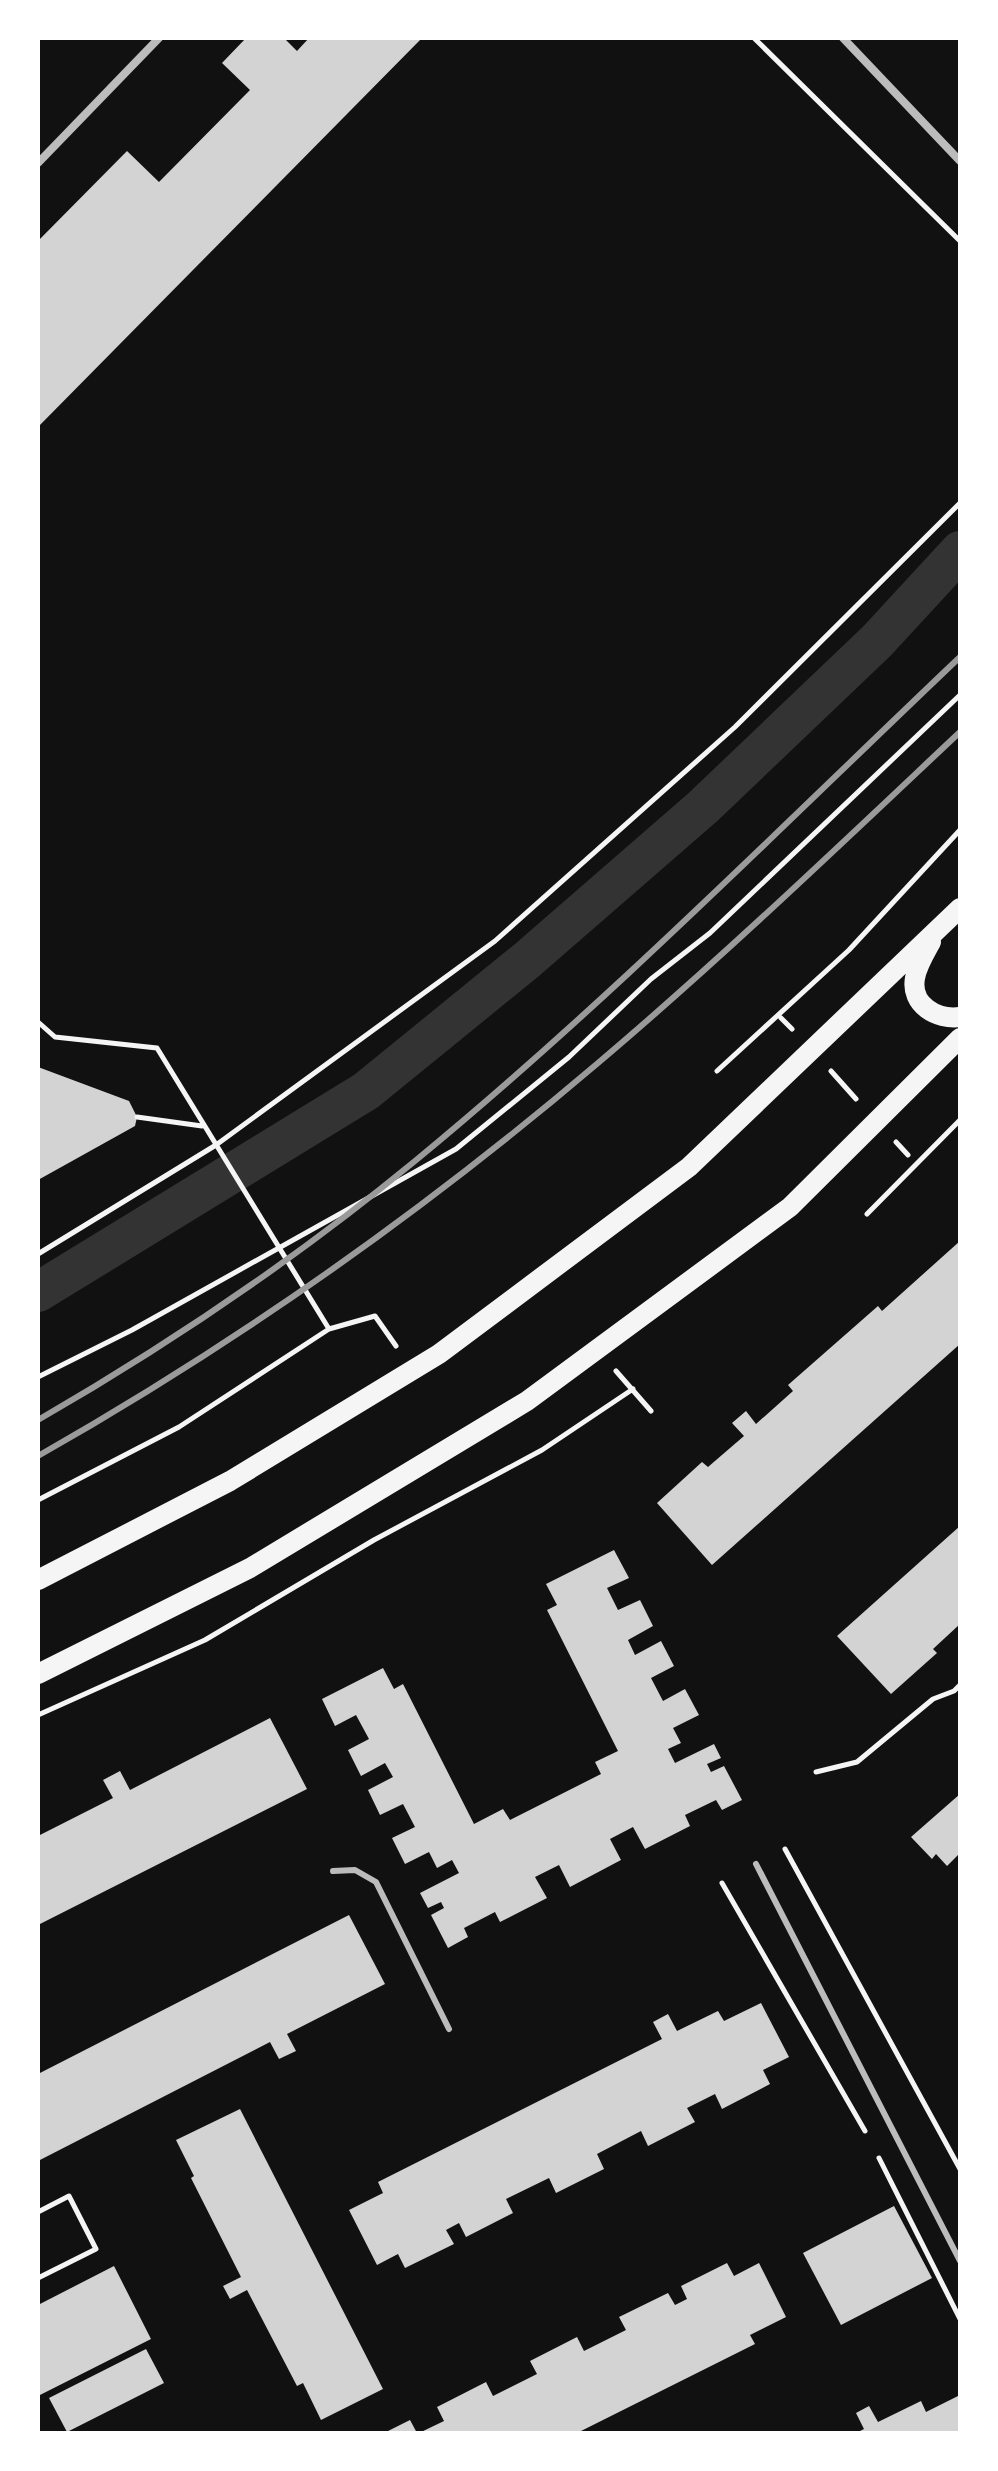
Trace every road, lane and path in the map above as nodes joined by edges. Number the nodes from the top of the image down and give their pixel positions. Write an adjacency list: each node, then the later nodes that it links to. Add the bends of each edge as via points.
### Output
1 (159, 38): 5 (street)
2 (754, 38): 6 (path)
3 (843, 38): 4 (street)
4 (960, 161)
5 (38, 163)
6 (960, 241)
7 (960, 503): 24 (path, via 735,727 495,941)
8 (960, 695): 27 (path, via 741,904 513,1103 456,1149)
9 (960, 830): 18 (path, via 849,950)
10 (960, 908): 11 (main road)
11 (936, 932): 12 (main road, via 915,977 915,990 933,1014); 31 (main road, via 689,1167)
12 (960, 1017)
13 (781, 1018): 16 (path)
14 (38, 1022): 22 (path, via 55,1037 157,1048)
15 (960, 1038): 30 (main road, via 790,1207)
16 (802, 1041)
17 (824, 1064): 19 (path)
18 (717, 1071)
19 (866, 1109)
20 (137, 1117): 22 (path)
21 (960, 1120): 26 (path)
22 (203, 1126): 24 (path)
23 (887, 1132): 25 (path)
24 (216, 1145): 27 (path); 28 (path)
25 (908, 1155)
26 (867, 1214)
27 (281, 1247): 29 (path); 32 (path)
28 (38, 1254)
29 (329, 1329): 31 (path, via 375,1316); 35 (path, via 179,1427)
30 (598, 1349): 33 (path); 37 (main road, via 527,1401 250,1568)
31 (413, 1370): 36 (main road, via 230,1481)
32 (38, 1377)
33 (633, 1389): 34 (path); 39 (path, via 542,1450 374,1540 205,1640)
34 (651, 1411)
35 (38, 1500)
36 (38, 1580)
37 (38, 1674)
38 (960, 1685): 40 (path, via 933,1699 857,1762)
39 (38, 1715)
40 (816, 1772)
41 (785, 1849): 46 (path)
42 (756, 1864): 48 (lane)
43 (333, 1871): 45 (lane, via 355,1870 376,1882)
44 (722, 1883): 50 (path, via 866,2132)
45 (449, 2029)
46 (960, 2169)
47 (38, 2212): 49 (path, via 69,2196 96,2249)
48 (960, 2261)
49 (38, 2278)
50 (960, 2319)

